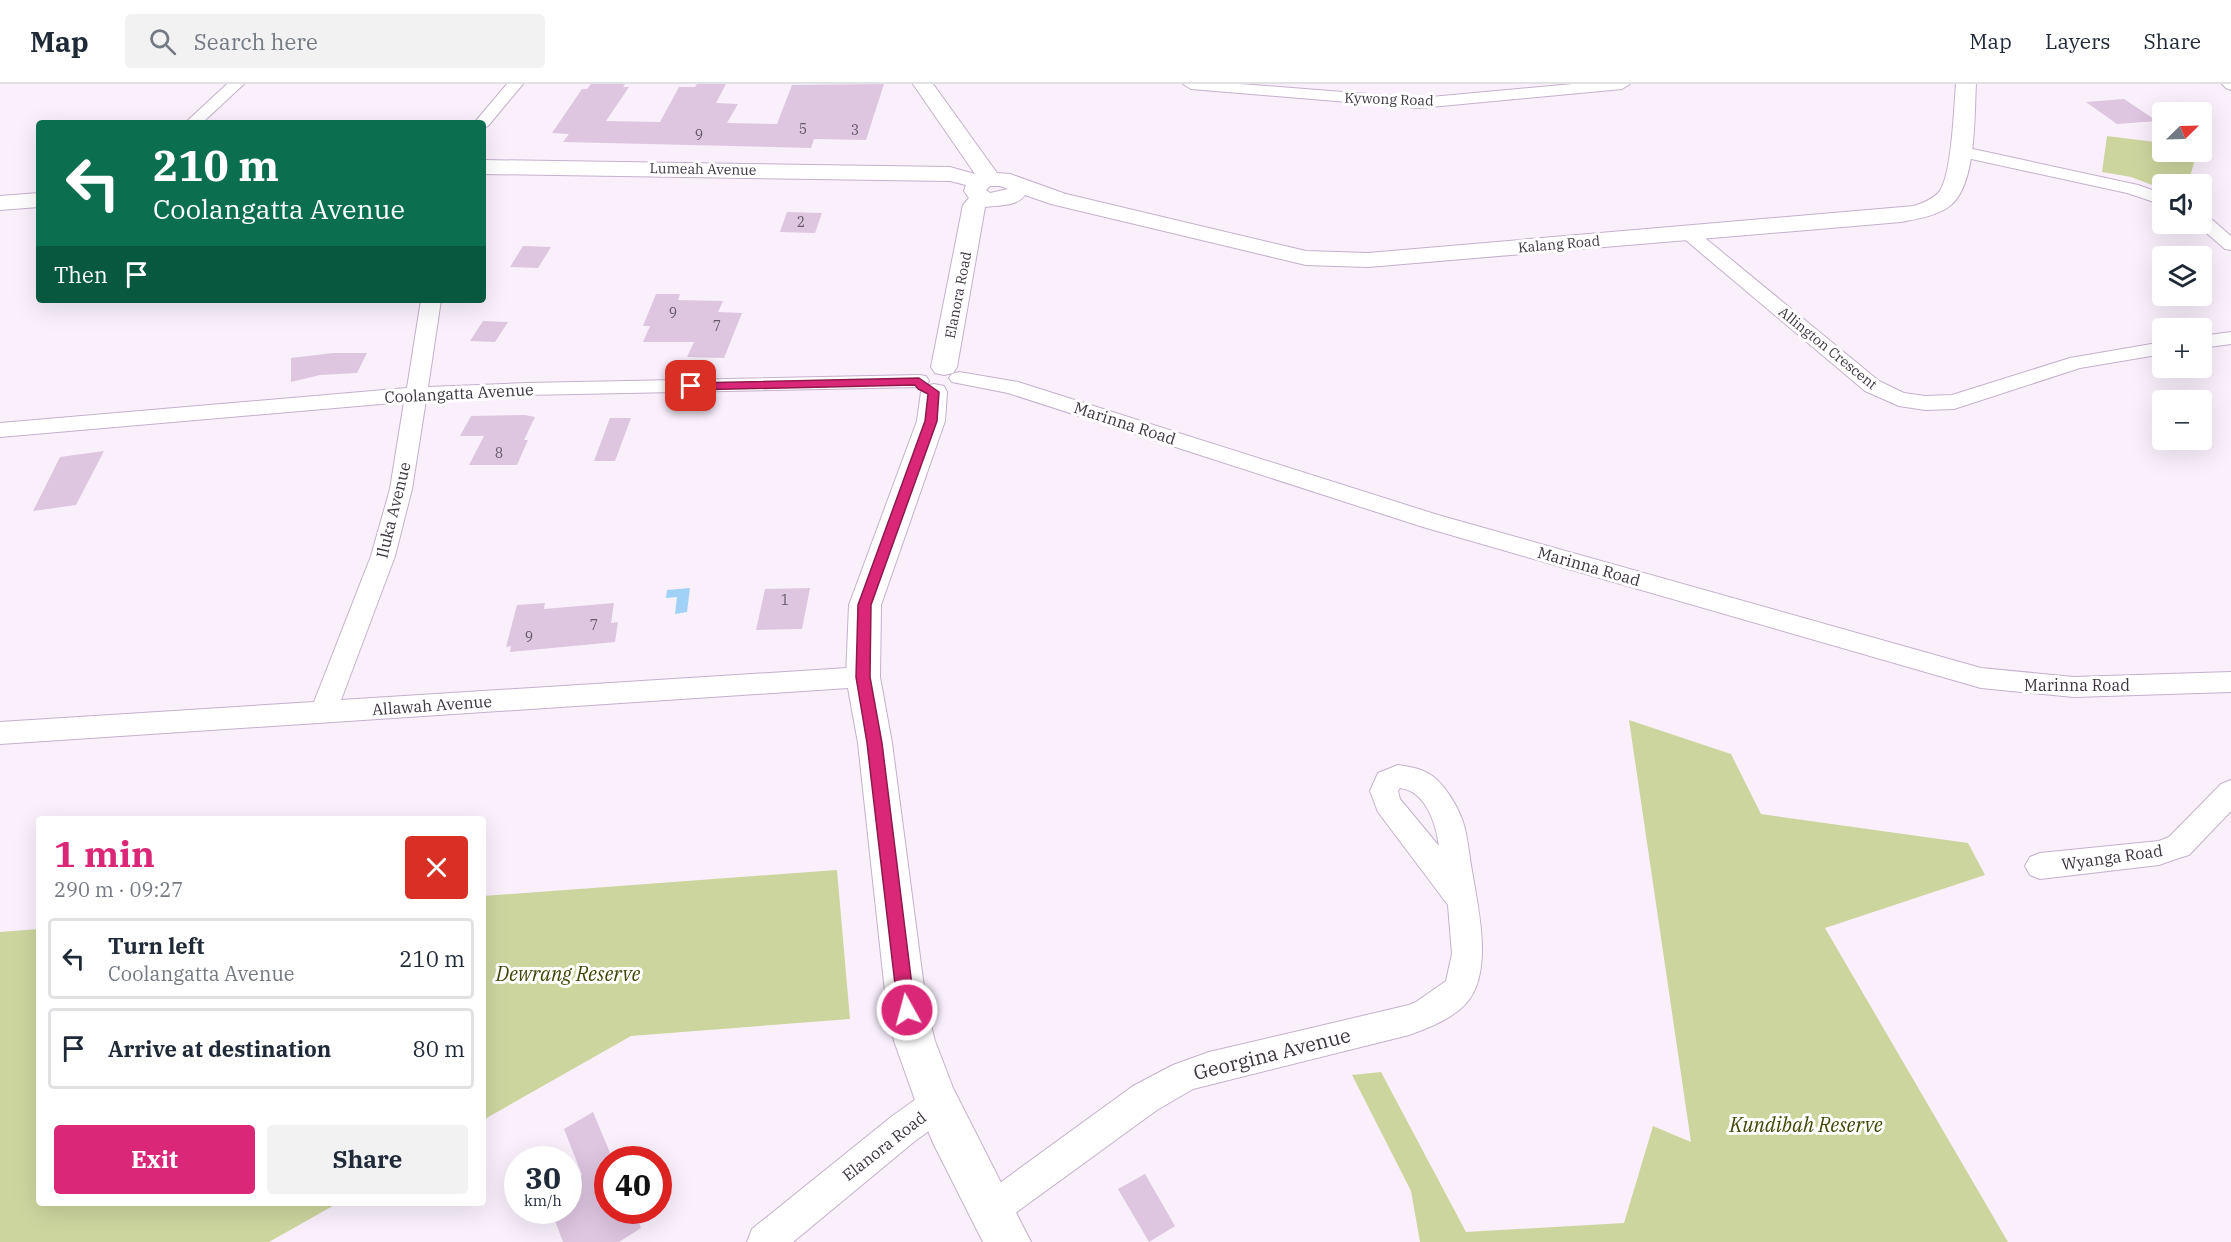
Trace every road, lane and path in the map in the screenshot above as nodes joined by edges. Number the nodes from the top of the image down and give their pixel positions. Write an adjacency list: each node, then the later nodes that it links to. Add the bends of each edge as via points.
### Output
1 (236, 84): 7 (street)
2 (515, 84): 8 (street)
3 (923, 84): 10 (street)
4 (1191, 84): 5 (street, Kywong Road, via 1420,103)
5 (1622, 84)
6 (1966, 84): 9 (street, Kalang Road)
7 (196, 120)
8 (485, 120)
9 (1959, 151): 14 (street); 18 (street, Kalang Road, via 1950,193 1938,204 1917,212)
10 (972, 153): 12 (street, via 963,162); 13 (street)
11 (486, 167): 12 (street, Lumeah Avenue)
12 (924, 173): 13 (street, Kalang Road, via 962,175)
13 (996, 189): 18 (street, Kalang Road, via 1059,199 1306,258 1337,261); 24 (street, Elanora Road, via 992,209 972,223)
14 (2152, 196)
15 (36, 200): 16 (street)
16 (0, 203)
17 (2212, 229): 19 (street)
18 (1688, 233): 23 (street, Allington Crescent, via 1872,387 1899,399 1954,402 2076,362)
19 (2231, 245)
20 (431, 303): 25 (street, Iluka Avenue)
21 (2231, 338): 22 (street)
22 (2212, 341)
23 (2152, 350)
24 (939, 380): 25 (street, Coolangatta Avenue); 27 (street, Elanora Road, via 931,421 865,605); 28 (street, Marinna Road, via 1011,387 1431,520 1980,678 2021,686 2058,687)
25 (417, 394): 26 (street, Coolangatta Avenue); 29 (street, Iluka Avenue, via 402,489 383,556)
26 (0, 430)
27 (863, 677): 29 (street, Allawah Avenue); 34 (street, Elanora Road, via 875,743 907,1010 912,1035)
28 (2231, 682)
29 (323, 712): 30 (street, Allawah Avenue)
30 (0, 733)
31 (2231, 792): 32 (street, Wyanga Road, via 2179,846 2159,854)
32 (2040, 866)
33 (1462, 902): 35 (street, Georgina Avenue, via 1467,954 1464,974 1457,991 1443,1004 1409,1020 1185,1076 1144,1098)
34 (939, 1104): 35 (street); 36 (street, Elanora Road)
35 (999, 1226)
36 (765, 1242)

